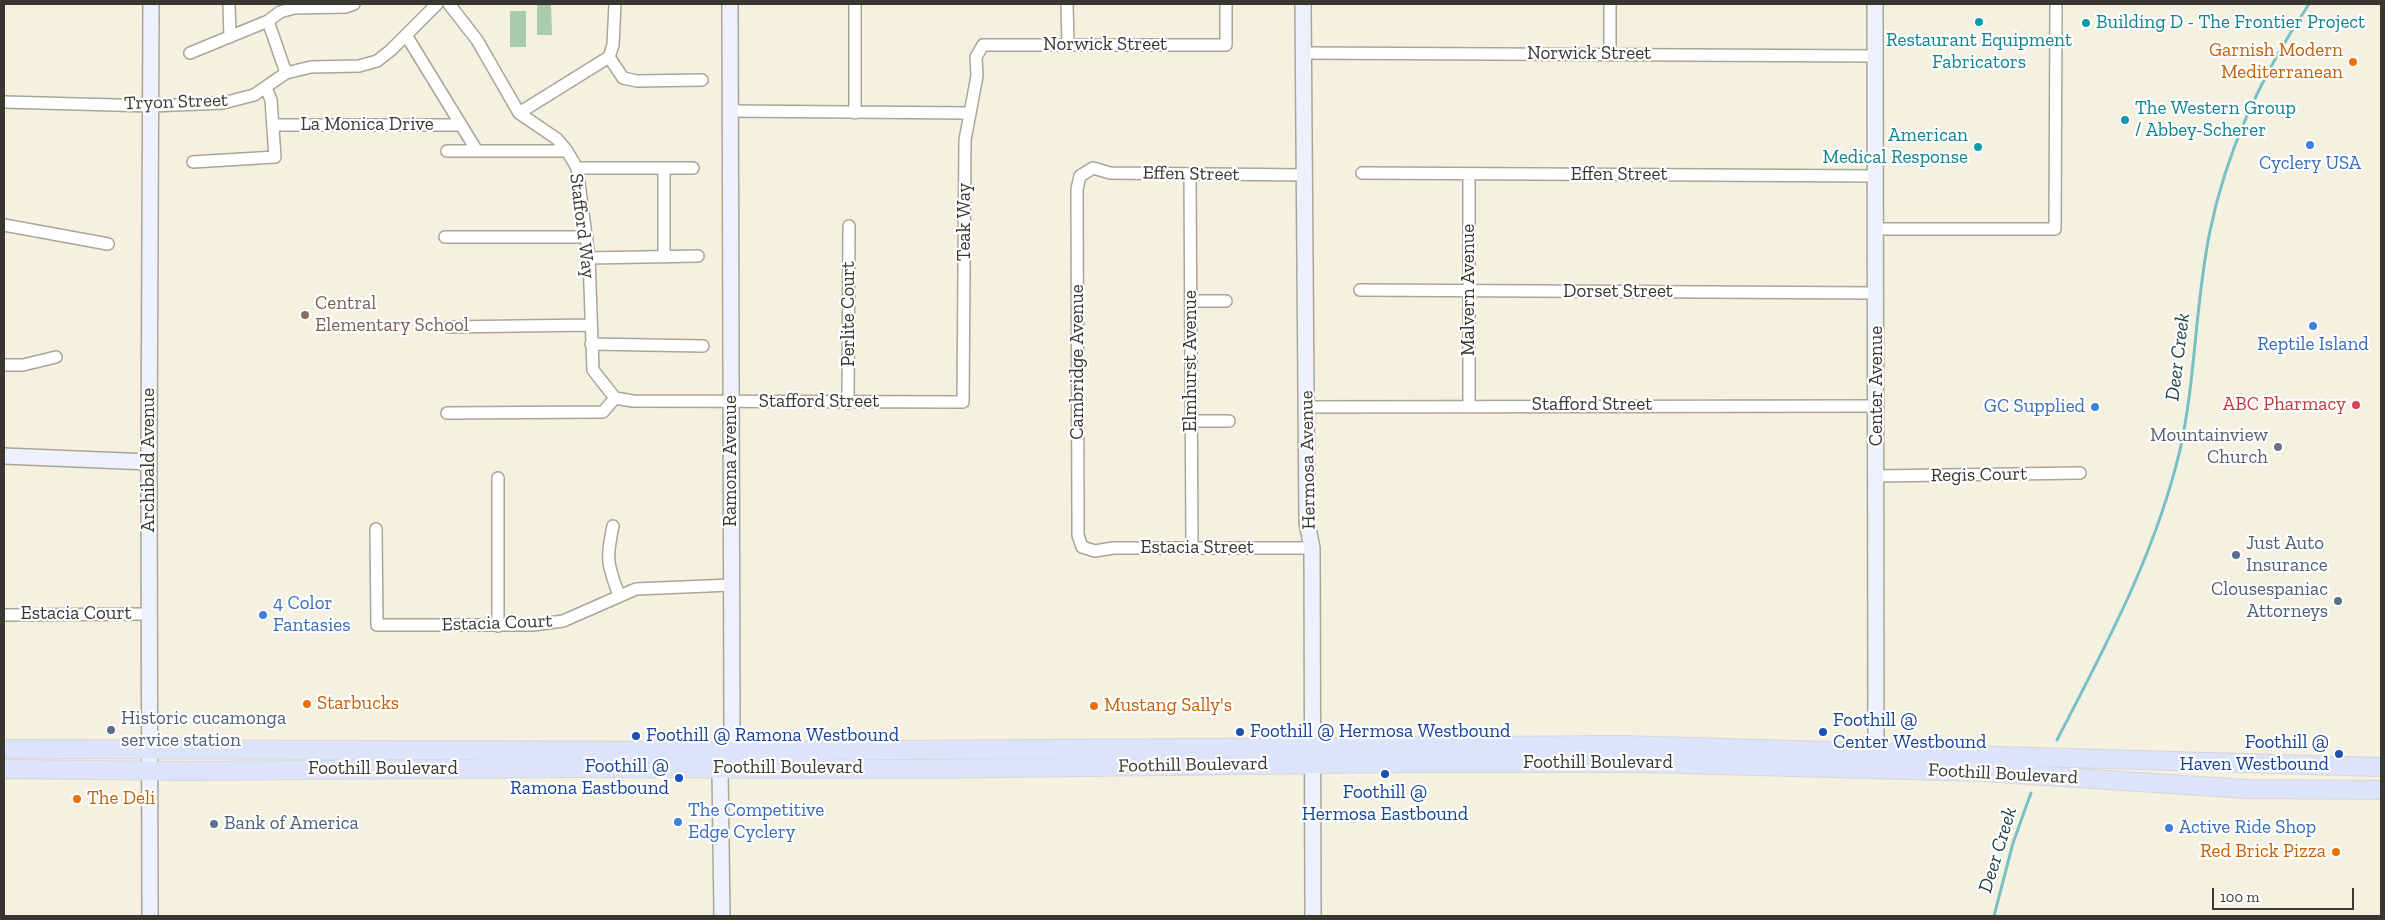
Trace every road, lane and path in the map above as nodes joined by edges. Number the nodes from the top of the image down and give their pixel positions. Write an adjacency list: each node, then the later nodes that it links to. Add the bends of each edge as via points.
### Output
1 (151, 4): 29 (street, Archibald Avenue)
2 (229, 4): 17 (street)
3 (354, 4): 15 (street, via 294,8 280,12)
4 (437, 4): 16 (street, Tryon Street)
5 (449, 4): 31 (street, Stafford Way, via 477,40)
6 (615, 4): 24 (street, via 613,44)
7 (730, 4): 30 (street, Ramona Avenue)
8 (855, 4): 32 (street)
9 (1067, 4): 19 (street)
10 (1226, 4): 19 (street, Norwick Street, via 1226,45)
11 (1303, 4): 21 (street, Hermosa Avenue)
12 (1610, 4): 22 (street)
13 (1875, 4): 23 (street, Center Avenue)
14 (2056, 4): 51 (street, via 2055,229)
15 (268, 21): 17 (street); 25 (street)
16 (406, 34): 25 (street, Tryon Street, via 391,50 368,64 311,67); 35 (street)
17 (230, 37): 20 (street)
18 (983, 45): 19 (street, Norwick Street); 33 (street, Teak Way, via 976,57 978,76)
19 (1068, 45)
20 (190, 53)
21 (1302, 53): 22 (street, Norwick Street); 46 (street, Hermosa Avenue)
22 (1610, 54): 23 (street, Norwick Street)
23 (1875, 56): 48 (street, Center Avenue)
24 (609, 57): 26 (street, via 623,78); 31 (street)
25 (286, 73): 27 (street, Tryon Street)
26 (702, 80)
27 (266, 88): 29 (street, Tryon Street, via 254,95 223,103); 34 (street, via 271,100)
28 (4, 102): 29 (street, Tryon Street)
29 (151, 106): 80 (street, Archibald Avenue)
30 (730, 111): 32 (street); 70 (street, Ramona Avenue)
31 (519, 113): 37 (street, Stafford Way, via 557,139)
32 (855, 113): 33 (street)
33 (969, 113): 71 (street, Teak Way, via 965,140)
34 (273, 125): 35 (street, La Monica Drive); 39 (street, via 275,157)
35 (460, 125): 36 (street)
36 (477, 151): 37 (street); 38 (street)
37 (567, 151): 40 (street, Stafford Way)
38 (448, 152)
39 (193, 162)
40 (576, 168): 42 (street); 53 (street, Stafford Way)
41 (693, 168): 42 (street)
42 (664, 169): 55 (street)
43 (1362, 173): 45 (street, Effen Street)
44 (1190, 174): 46 (street, Effen Street); 47 (street, Effen Street, via 1110,173 1093,168); 61 (street, Elmhurst Avenue)
45 (1470, 174): 48 (street, Effen Street); 59 (street, Malvern Avenue)
46 (1306, 175): 75 (street, Hermosa Avenue)
47 (1080, 176): 86 (street, Cambridge Avenue, via 1077,189 1078,535)
48 (1876, 176): 51 (street, Center Avenue)
49 (4, 225): 54 (street)
50 (849, 226): 72 (street, Perlite Court)
51 (1876, 229): 60 (street, Center Avenue)
52 (445, 237): 53 (street)
53 (587, 237): 57 (street, Stafford Way)
54 (108, 244)
55 (664, 256): 56 (street); 57 (street)
56 (698, 256)
57 (589, 258): 63 (street, Stafford Way)
58 (1360, 290): 59 (street, Dorset Street)
59 (1469, 292): 60 (street, Dorset Street); 73 (street, Malvern Avenue)
60 (1877, 292): 74 (street, Center Avenue)
61 (1190, 301): 62 (street); 77 (street, Elmhurst Avenue)
62 (1226, 301)
63 (591, 325): 64 (street); 65 (street, Stafford Way)
64 (448, 328)
65 (591, 344): 66 (street); 69 (street, Stafford Way, via 593,370)
66 (703, 346)
67 (56, 357): 68 (street, via 23,365)
68 (4, 365)
69 (615, 398): 70 (street, Stafford Street); 76 (street, via 602,412)
70 (732, 402): 72 (street, Stafford Street); 89 (street, Ramona Avenue)
71 (964, 402): 72 (street, Stafford Street)
72 (848, 403)
73 (1469, 405): 74 (street, Stafford Street); 75 (street, Stafford Street)
74 (1877, 406): 82 (street, Center Avenue)
75 (1307, 407): 88 (street, Hermosa Avenue, via 1307,523)
76 (447, 412)
77 (1190, 421): 78 (street); 87 (street, Elmhurst Avenue)
78 (1229, 421)
79 (4, 456): 80 (street)
80 (149, 462): 91 (street, Archibald Avenue)
81 (2080, 474): 82 (street, Regis Court)
82 (1878, 476): 98 (street, Center Avenue)
83 (498, 478): 93 (street)
84 (613, 526): 90 (street, via 608,567)
85 (376, 530): 93 (street, Estacia Court, via 377,625)
86 (1082, 547): 87 (street, Estacia Street, via 1095,551)
87 (1192, 548): 88 (street, Estacia Street)
88 (1312, 548): 94 (street, Hermosa Avenue)
89 (731, 585): 90 (street, Estacia Court, via 654,586); 97 (street, Ramona Avenue, via 732,731)
90 (619, 595): 93 (street, Estacia Court, via 563,621)
91 (149, 614): 92 (street, Estacia Court); 96 (street, Archibald Avenue)
92 (4, 615)
93 (498, 626)
94 (1311, 746): 97 (main road, Foothill Boulevard); 98 (main road, Foothill Boulevard, via 1622,746); 99 (street, Hermosa Avenue)
95 (4, 749): 96 (main road, Foothill Boulevard)
96 (149, 750): 97 (main road, Foothill Boulevard); 102 (street, Archibald Avenue)
97 (722, 759): 99 (main road, Foothill Boulevard, via 920,769); 102 (main road, Foothill Boulevard); 105 (street, Ramona Avenue)
98 (1876, 760): 99 (main road, Foothill Boulevard); 100 (main road, Foothill Boulevard); 103 (main road, Foothill Boulevard, via 1993,772 2247,789)
99 (1311, 764): 106 (street, Hermosa Avenue)
100 (2381, 767)
101 (4, 769): 102 (main road, Foothill Boulevard)
102 (149, 770): 104 (street, Archibald Avenue)
103 (2381, 790)
104 (150, 916)
105 (722, 916)
106 (1313, 916)

